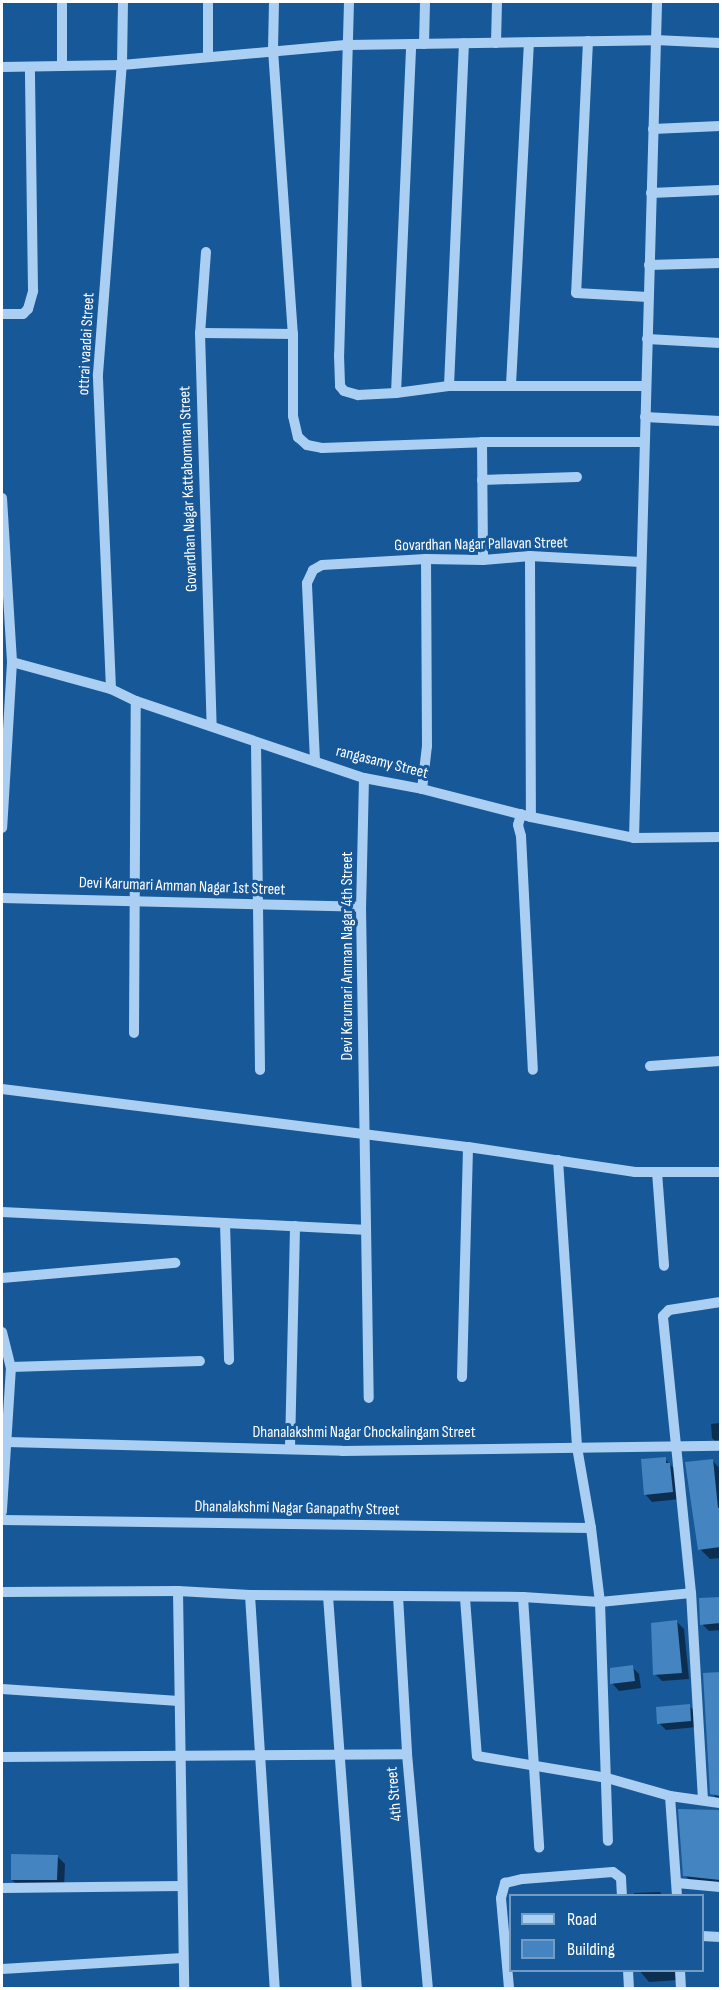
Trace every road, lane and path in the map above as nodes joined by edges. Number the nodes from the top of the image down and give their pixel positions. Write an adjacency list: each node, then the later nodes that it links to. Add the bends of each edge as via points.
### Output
1 (62, 2): 21 (street)
2 (123, 2): 20 (street, ottrai vaadai Street)
3 (208, 2): 19 (street)
4 (274, 2): 18 (street)
5 (349, 2): 17 (street)
6 (425, 2): 16 (street)
7 (497, 2): 13 (street)
8 (657, 2): 9 (street)
9 (656, 40): 10 (street); 14 (street); 25 (street)
10 (588, 41): 11 (street); 31 (street, via 576,293)
11 (529, 42): 13 (street); 38 (street)
12 (464, 43): 13 (street); 16 (street); 37 (street)
13 (496, 43)
14 (720, 43)
15 (411, 44): 16 (street); 17 (street); 40 (street)
16 (424, 44)
17 (348, 45): 18 (street); 40 (street, via 340,386 358,395)
18 (273, 50): 19 (street); 34 (street)
19 (208, 56): 20 (street)
20 (122, 65): 21 (street); 53 (street, ottrai vaadai Street, via 98,374)
21 (62, 66): 23 (street)
22 (2, 67): 23 (street)
23 (30, 68): 32 (street, via 33,291 23,314)
24 (720, 126): 25 (street)
25 (653, 129): 27 (street)
26 (720, 190): 27 (street)
27 (651, 193): 30 (street)
28 (206, 252): 33 (street, Govardhan Nagar Kattabomman Street)
29 (720, 263): 30 (street)
30 (649, 265): 31 (street)
31 (648, 297): 35 (street)
32 (2, 314)
33 (200, 333): 34 (street); 55 (street, Govardhan Nagar Kattabomman Street)
34 (293, 334): 43 (street, via 293,416 298,436 307,445 322,448)
35 (647, 339): 36 (street); 39 (street)
36 (720, 343)
37 (449, 386): 38 (street); 40 (street)
38 (511, 386): 39 (street)
39 (646, 386): 41 (street)
40 (396, 393)
41 (645, 417): 42 (street); 44 (street)
42 (720, 421)
43 (482, 442): 44 (street); 46 (street)
44 (644, 442): 51 (street)
45 (577, 477): 46 (street)
46 (482, 480): 50 (street)
47 (2, 498): 52 (street)
48 (530, 556): 50 (street, Govardhan Nagar Pallavan Street); 51 (street, Govardhan Nagar Pallavan Street); 60 (street)
49 (426, 559): 50 (street, Govardhan Nagar Pallavan Street); 57 (street, Govardhan Nagar Pallavan Street, via 322,565 313,570 307,583); 59 (street, via 427,746)
50 (483, 560)
51 (641, 562): 63 (street)
52 (12, 662): 53 (street, rangasamy Street); 61 (street)
53 (111, 689): 54 (street, rangasamy Street)
54 (136, 701): 55 (street, rangasamy Street); 66 (street)
55 (212, 726): 56 (street, rangasamy Street)
56 (256, 742): 57 (street, rangasamy Street); 67 (street)
57 (315, 761): 58 (street, rangasamy Street)
58 (364, 778): 59 (street, rangasamy Street); 68 (street, Devi Karumari Amman Nagar 4th Street)
59 (422, 789): 60 (street, rangasamy Street)
60 (526, 816): 63 (street, rangasamy Street); 73 (street, via 518,825)
61 (2, 822): 62 (street)
62 (2, 828)
63 (634, 837): 64 (street, rangasamy Street)
64 (720, 837)
65 (2, 898): 66 (street, Devi Karumari Amman Nagar 1st Street)
66 (135, 900): 67 (street, Devi Karumari Amman Nagar 1st Street); 69 (street)
67 (259, 905): 68 (street, Devi Karumari Amman Nagar 1st Street); 72 (street)
68 (361, 907): 75 (street, Devi Karumari Amman Nagar 4th Street)
69 (134, 1033)
70 (720, 1061): 71 (street)
71 (650, 1066)
72 (260, 1070)
73 (533, 1070)
74 (2, 1089): 75 (street)
75 (364, 1134): 76 (street); 83 (street, Devi Karumari Amman Nagar 4th Street)
76 (468, 1147): 77 (street); 92 (street)
77 (558, 1160): 78 (street); 97 (street)
78 (657, 1172): 79 (street); 85 (street)
79 (720, 1172)
80 (2, 1212): 81 (street)
81 (225, 1223): 82 (street); 89 (street)
82 (295, 1226): 83 (street); 98 (street)
83 (364, 1230): 93 (street, Devi Karumari Amman Nagar 4th Street)
84 (175, 1263): 86 (street)
85 (664, 1266)
86 (2, 1278)
87 (720, 1302): 99 (street, via 663,1314)
88 (2, 1332): 91 (street)
89 (229, 1360)
90 (200, 1361): 91 (street)
91 (11, 1367): 94 (street)
92 (462, 1377)
93 (369, 1398)
94 (5, 1422): 95 (street)
95 (7, 1442): 98 (street, Dhanalakshmi Nagar Chockalingam Street); 100 (street)
96 (720, 1446): 99 (street, Dhanalakshmi Nagar Chockalingam Street)
97 (577, 1447): 98 (street, Dhanalakshmi Nagar Chockalingam Street, via 342,1451); 99 (street, Dhanalakshmi Nagar Chockalingam Street); 102 (street)
98 (290, 1448)
99 (676, 1448): 105 (street)
100 (2, 1512)
101 (2, 1520): 102 (street, Dhanalakshmi Nagar Ganapathy Street)
102 (591, 1528): 111 (street)
103 (178, 1591): 104 (street); 106 (street); 113 (street)
104 (2, 1592)
105 (691, 1593): 111 (street); 122 (street)
106 (250, 1595): 107 (street); 116 (street)
107 (328, 1596): 108 (street); 114 (street)
108 (398, 1596): 110 (street); 115 (street, 4th Street)
109 (523, 1597): 110 (street); 111 (street); 119 (street)
110 (465, 1598): 119 (street, via 477,1756)
111 (600, 1602): 120 (street)
112 (2, 1689): 113 (street)
113 (179, 1701): 117 (street)
114 (339, 1754): 115 (street); 116 (street); 142 (street)
115 (407, 1754): 143 (street, 4th Street)
116 (260, 1755): 117 (street); 141 (street)
117 (180, 1756): 118 (street); 127 (street)
118 (2, 1757)
119 (534, 1766): 120 (street); 125 (street)
120 (607, 1778): 121 (street); 124 (street)
121 (670, 1796): 122 (street); 126 (street)
122 (703, 1800): 123 (street)
123 (720, 1803)
124 (608, 1841)
125 (539, 1847)
126 (677, 1883): 129 (street); 131 (street)
127 (182, 1886): 128 (street); 135 (street)
128 (2, 1887)
129 (720, 1887)
130 (622, 1894): 134 (street, via 621,1878 613,1872 505,1883 501,1898)
131 (677, 1894)
132 (704, 1936): 133 (street)
133 (720, 1937)
134 (509, 1947)
135 (183, 1958): 136 (street); 140 (street)
136 (2, 1969)
137 (513, 1972): 144 (street)
138 (628, 1972): 145 (street)
139 (680, 1972): 146 (street)
140 (183, 1989)
141 (275, 1989)
142 (357, 1989)
143 (428, 1989)
144 (509, 1989)
145 (630, 1989)
146 (681, 1989)

